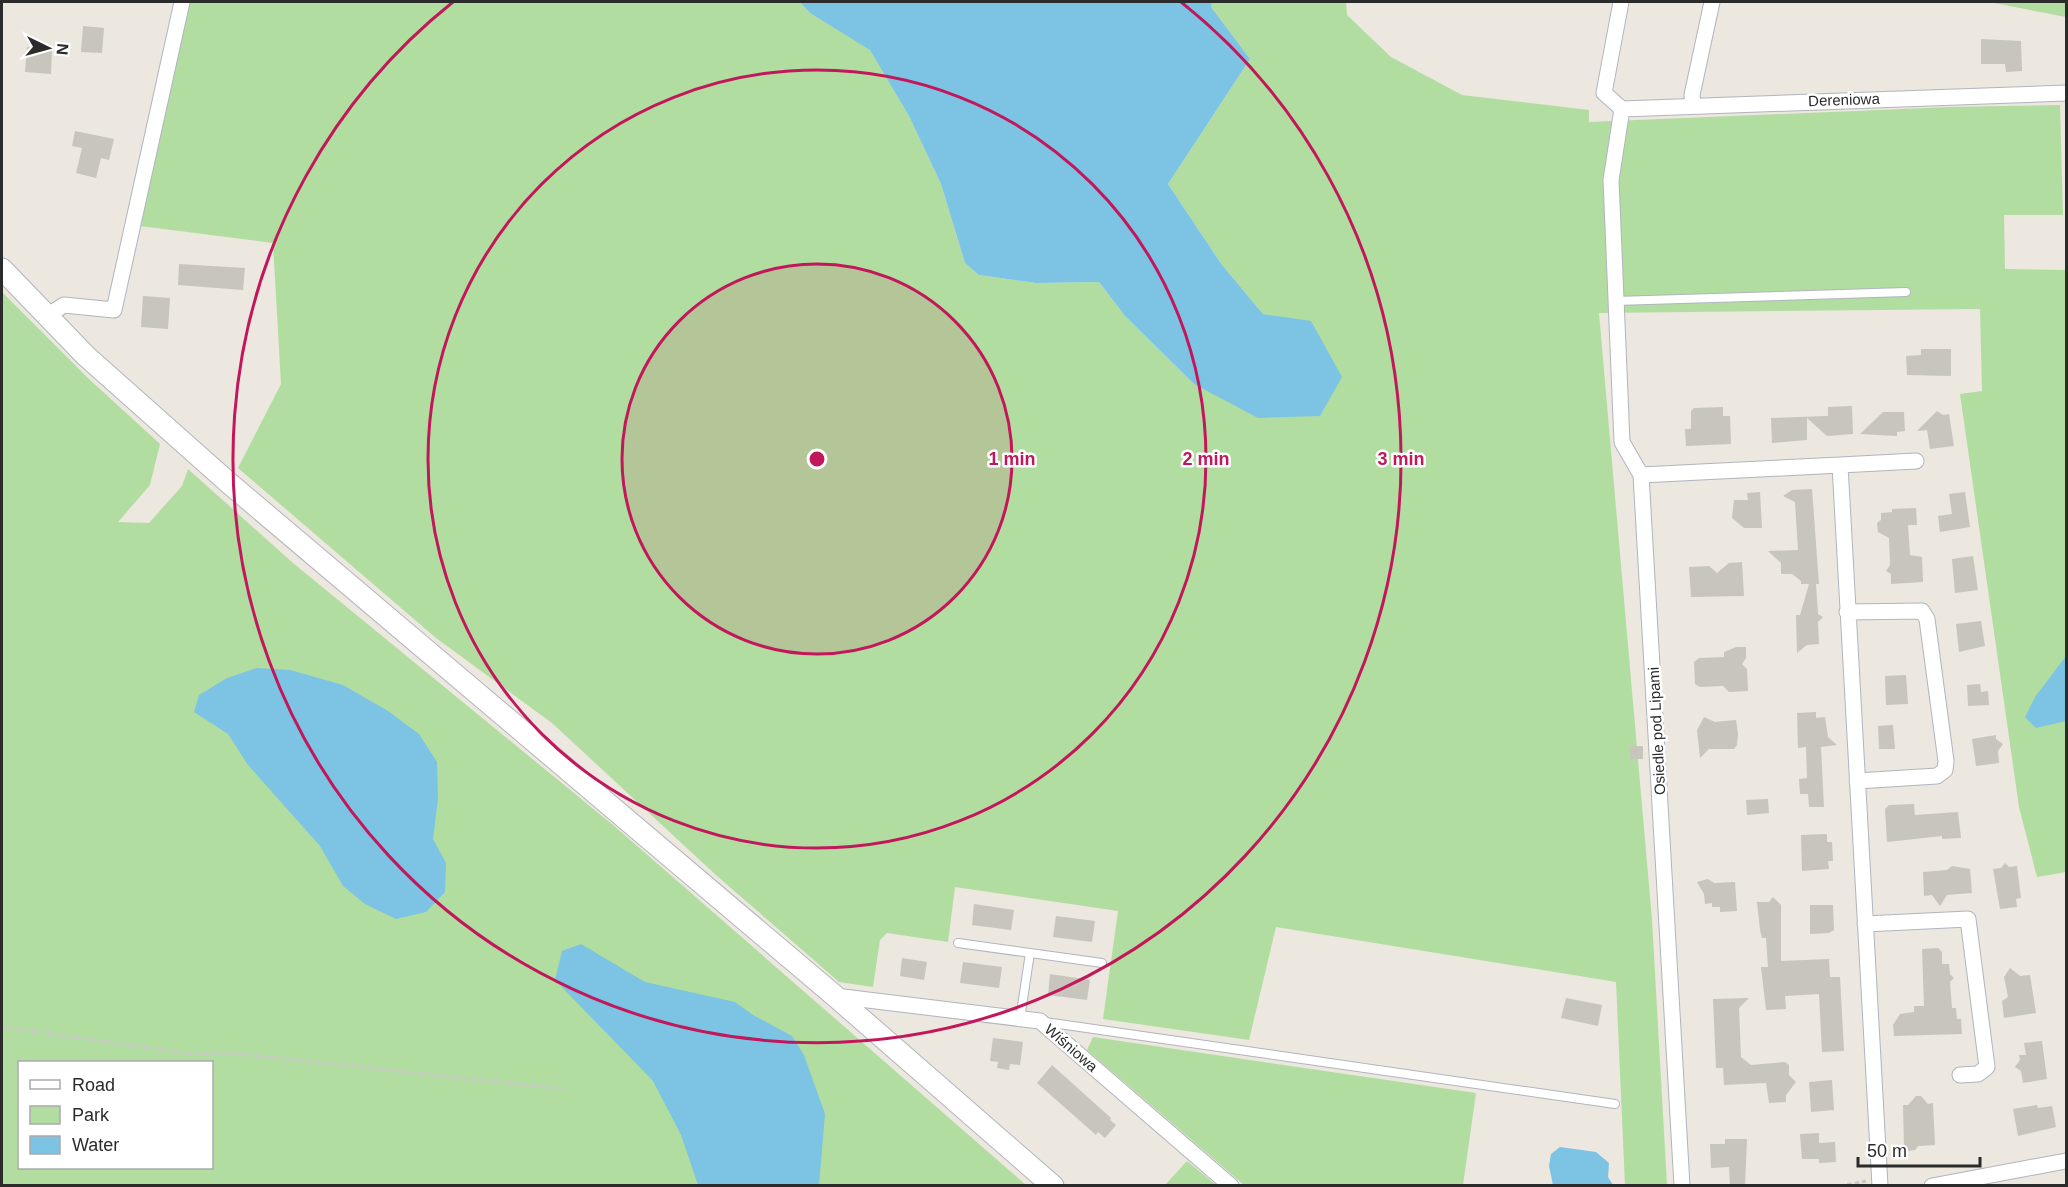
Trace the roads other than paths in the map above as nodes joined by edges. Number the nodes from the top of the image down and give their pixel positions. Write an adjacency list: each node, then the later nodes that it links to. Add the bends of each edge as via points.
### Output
1 (182, 2): 10 (street, via 114,310 64,305)
2 (1621, 2): 6 (street, via 1604,93)
3 (1712, 2): 5 (street)
4 (2067, 93): 5 (street, Dereniowa)
5 (1693, 106): 6 (street, Dereniowa)
6 (1622, 109): 9 (street, via 1611,180)
7 (2, 268): 10 (street)
8 (1906, 292): 9 (lane)
9 (1615, 301): 13 (street, via 1622,442)
10 (47, 316): 20 (street, via 86,356 230,484)
11 (1916, 461): 12 (street)
12 (1839, 465): 13 (street); 14 (street)
13 (1641, 475): 29 (street, Osiedle pod Lipami)
14 (1847, 612): 15 (street); 15 (street, via 1922,611 1927,619 1946,761 1946,770 1937,776)
15 (1857, 782): 16 (street)
16 (1865, 924): 23 (street, via 1968,918 1987,1067 1978,1074); 26 (street)
17 (958, 943): 18 (lane)
18 (1030, 953): 19 (lane); 21 (lane)
19 (1102, 963)
20 (835, 996): 21 (street, Wiśniowa); 27 (street)
21 (1020, 1019): 22 (street, Wiśniowa)
22 (1040, 1021): 24 (lane); 28 (street, Wiśniowa)
23 (1960, 1075)
24 (1615, 1104)
25 (2067, 1161): 30 (street)
26 (1880, 1182)
27 (1053, 1185)
28 (1231, 1185)
29 (1682, 1185)
30 (1932, 1185)

